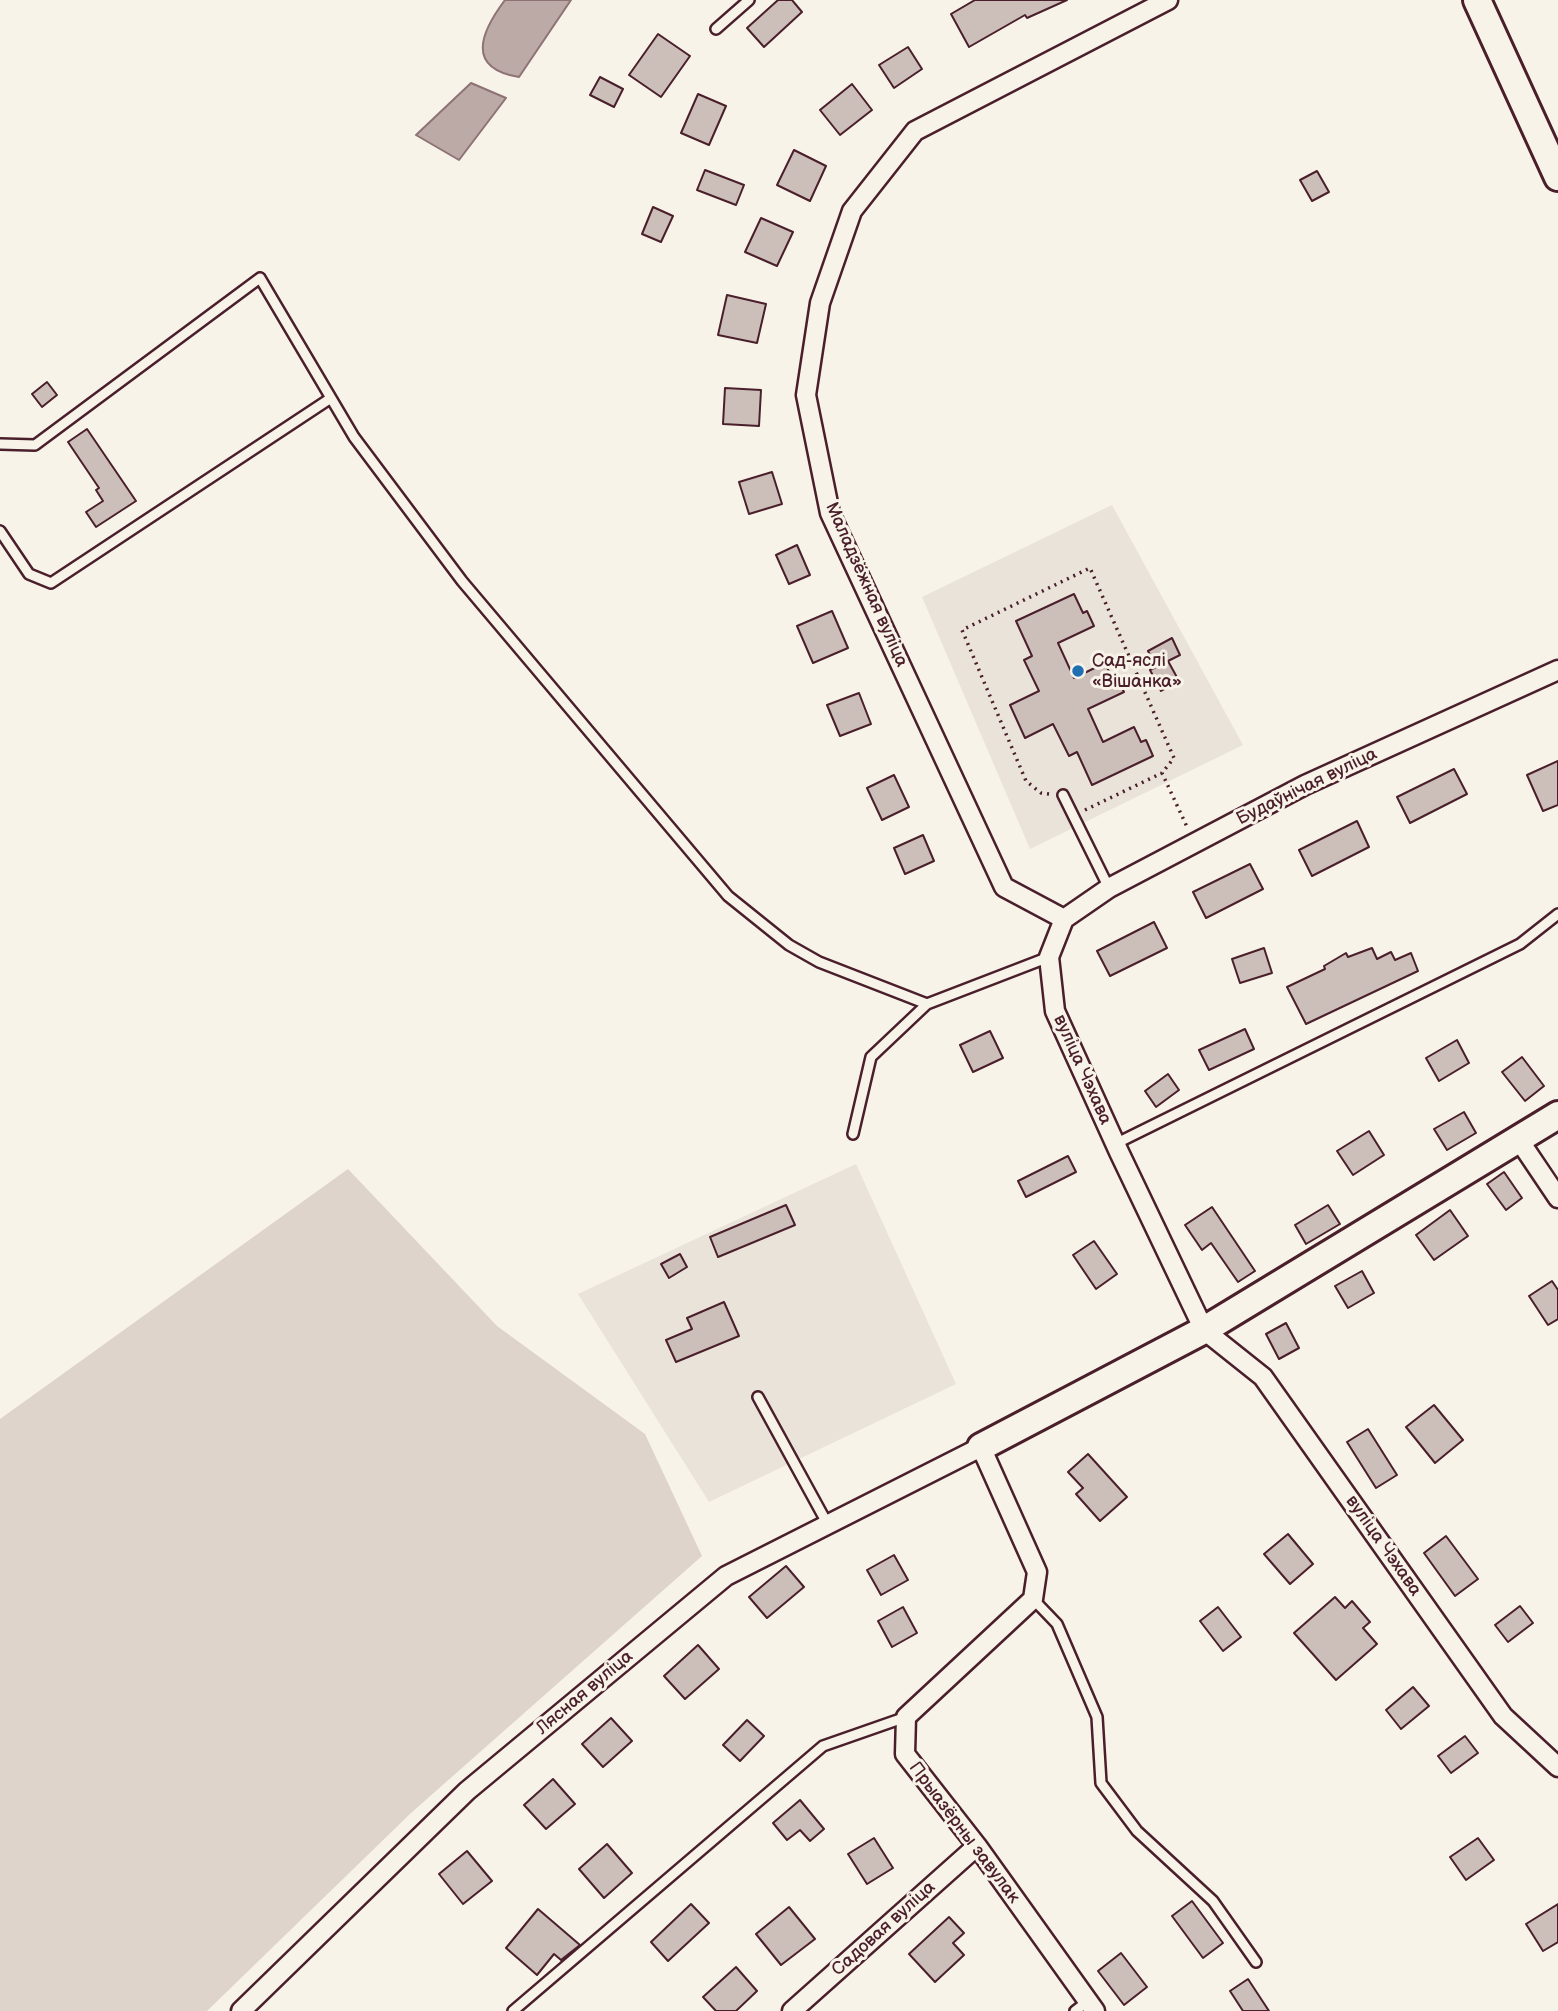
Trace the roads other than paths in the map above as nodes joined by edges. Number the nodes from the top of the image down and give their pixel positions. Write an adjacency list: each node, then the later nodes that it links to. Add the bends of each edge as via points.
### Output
1 (749, 0): 4 (lane)
2 (1168, 0): 13 (street, Маладзёжная вуліца, via 915,131 852,211 820,303 806,395 830,513 1004,887)
3 (1477, 0): 5 (street)
4 (716, 29)
5 (1558, 177)
6 (331, 398): 7 (lane, via 260,278 35,445); 8 (lane, via 51,583 29,574); 15 (lane, via 354,437 462,581 727,896 789,945 819,962)
7 (0, 444)
8 (0, 531)
9 (1558, 670): 11 (street, Будаўнічая вуліца, via 1305,785)
10 (1063, 795): 11 (lane)
11 (1109, 888): 13 (street, Будаўнічая вуліца)
12 (1558, 914): 19 (lane, via 1520,944)
13 (1063, 919): 14 (street, вуліца Чэхава)
14 (1049, 957): 15 (lane); 19 (street, вуліца Чэхава, via 1055,1011)
15 (927, 1004): 17 (lane, via 871,1057)
16 (1558, 1115): 18 (street)
17 (853, 1134)
18 (1519, 1140): 20 (street); 21 (street)
19 (1115, 1144): 21 (street, вуліца Чэхава)
20 (1558, 1198)
21 (1204, 1330): 23 (street); 27 (street, вуліца Чэхава, via 1263,1377 1503,1716)
22 (758, 1397): 24 (lane)
23 (981, 1447): 24 (street, Лясная вуліца); 25 (street, via 1037,1572)
24 (827, 1523): 31 (street, Лясная вуліца, via 726,1576 467,1791)
25 (1033, 1599): 26 (street); 29 (lane, via 1057,1624 1097,1717 1101,1783 1137,1831 1213,1901)
26 (906, 1717): 28 (street, Прыазёрны завулак, via 905,1755); 32 (lane, via 823,1746)
27 (1558, 1767)
28 (976, 1846): 30 (street, Прыазёрны завулак); 33 (street, Садовая вуліца)
29 (1256, 1962)
30 (1086, 2007)
31 (241, 2011)
32 (513, 2011)
33 (792, 2011)

